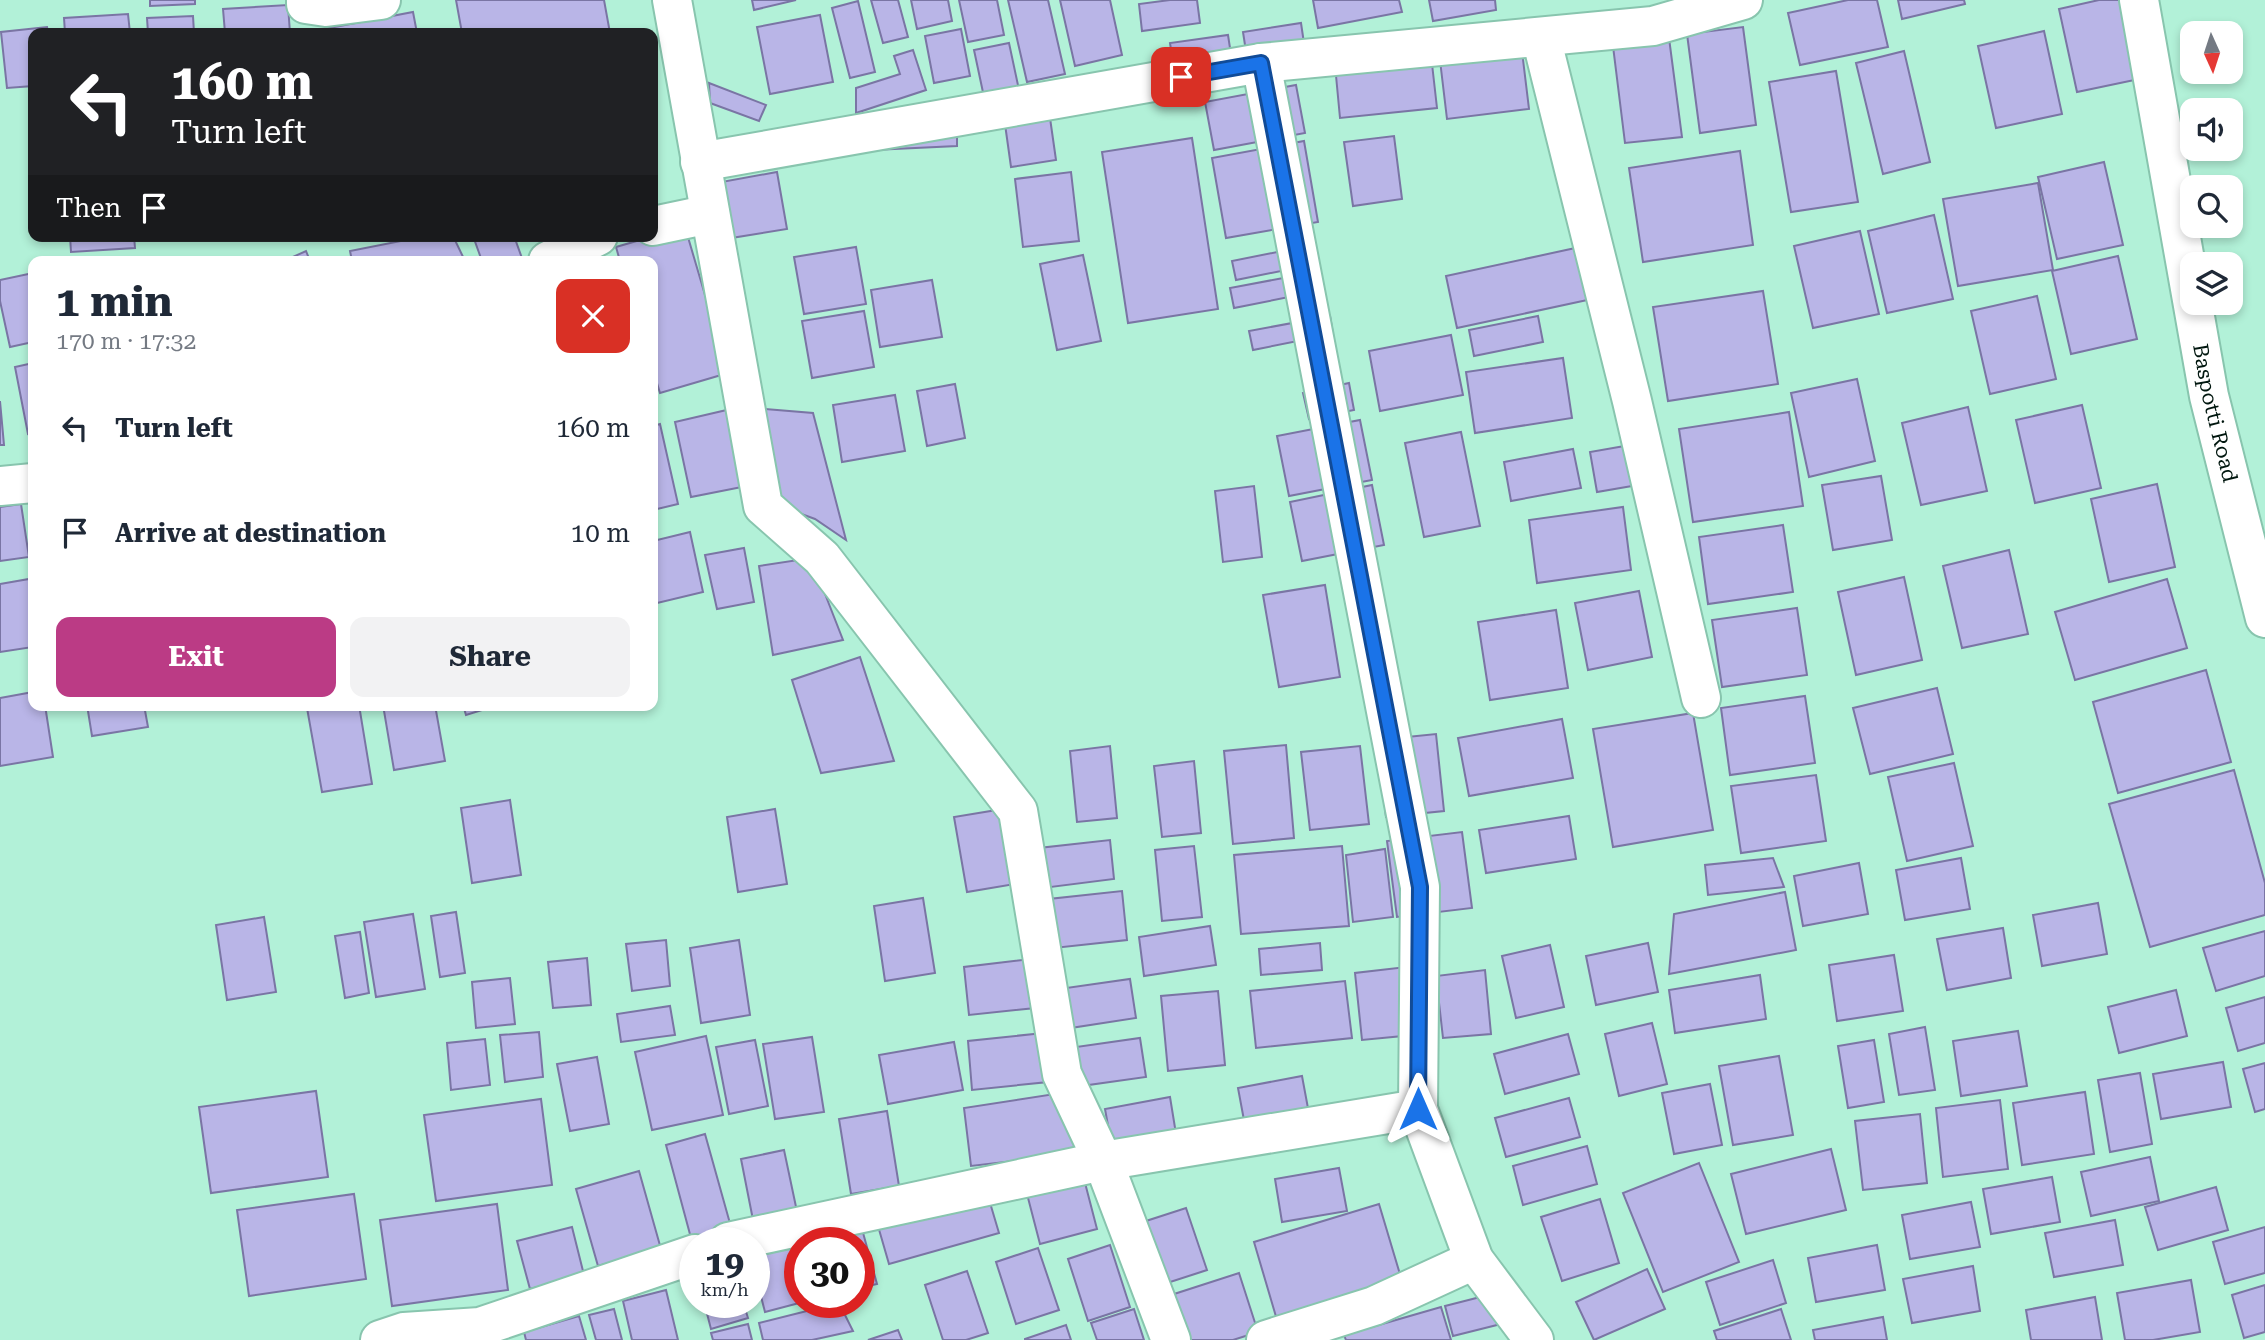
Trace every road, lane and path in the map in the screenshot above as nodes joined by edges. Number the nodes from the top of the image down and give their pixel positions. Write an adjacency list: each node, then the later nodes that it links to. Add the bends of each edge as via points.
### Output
1 (306, 0): 2 (street, via 306,4 326,7)
2 (382, 0)
3 (672, 0): 9 (street)
4 (1743, 0): 6 (street)
5 (2139, 0): 16 (street, Baspotti Road, via 2208,396)
6 (1650, 13): 7 (street)
7 (1541, 37): 8 (street); 17 (street)
8 (1261, 63): 9 (street); 18 (street, via 1420,887)
9 (700, 162): 10 (street)
10 (710, 214): 11 (street); 19 (street, via 763,506 822,558 1018,811 1062,1074)
11 (658, 225)
12 (586, 242): 13 (street)
13 (558, 256)
14 (28, 483): 15 (street)
15 (0, 486)
16 (2265, 618)
17 (1701, 698)
18 (1418, 1109): 19 (street); 22 (street)
19 (1103, 1161): 20 (street); 24 (street)
20 (770, 1233)
21 (679, 1259): 23 (street, via 480,1326 404,1332)
22 (1474, 1260): 25 (street, via 1374,1306); 26 (street)
23 (380, 1340)
24 (1171, 1340)
25 (1266, 1340)
26 (1534, 1340)

